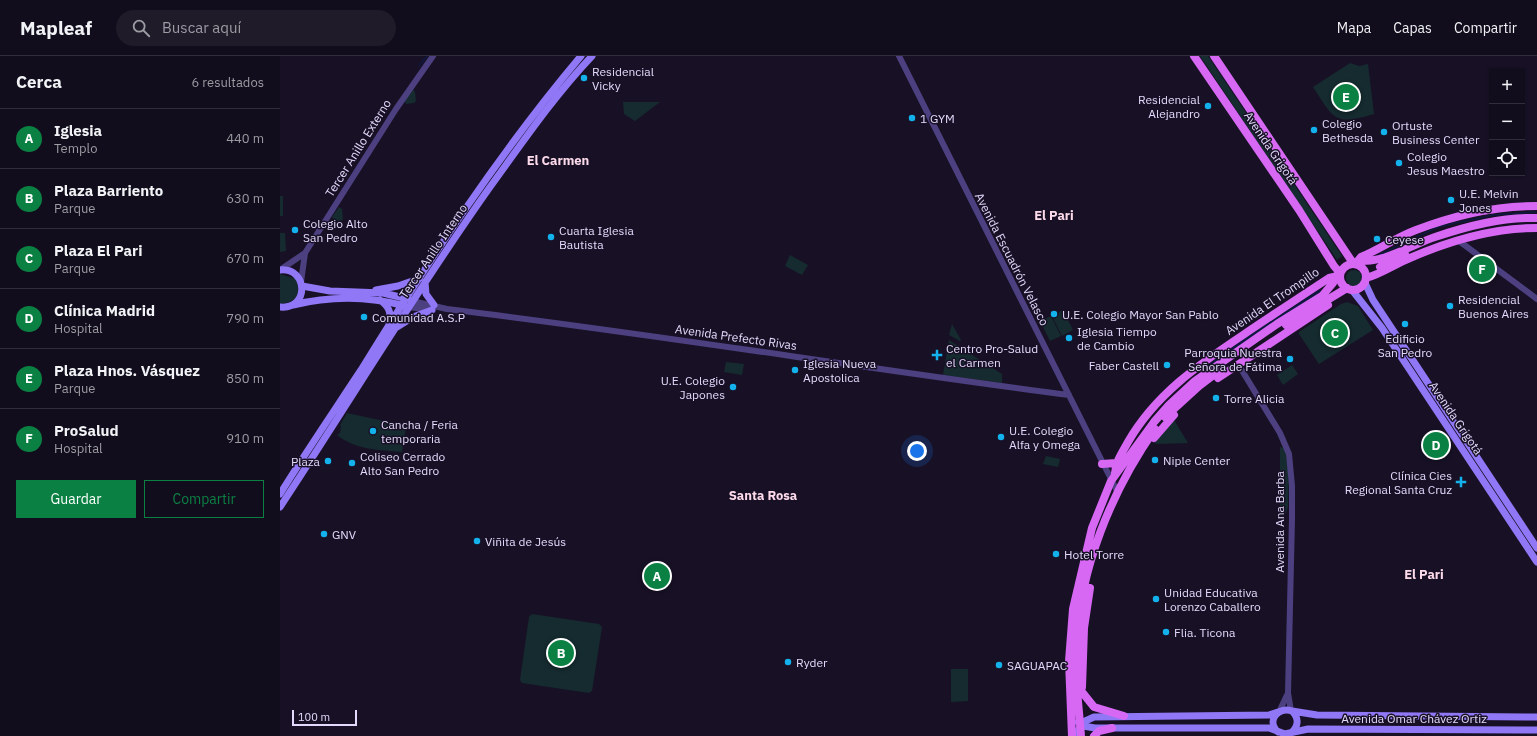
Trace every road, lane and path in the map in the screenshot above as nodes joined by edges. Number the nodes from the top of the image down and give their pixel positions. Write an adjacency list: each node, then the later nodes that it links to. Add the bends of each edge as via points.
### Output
1 (434, 56): 16 (street, Tercer Anillo Externo, via 396,109)
2 (581, 56): 7 (main road, Tercer Anillo Interno)
3 (592, 56): 8 (main road, Tercer Anillo Interno, via 566,86)
4 (898, 56): 35 (street, Avenida Escuadrón Velasco)
5 (1194, 56): 19 (main road, Avenida Grigotá, via 1299,210)
6 (1214, 56): 17 (main road, Avenida Grigotá)
7 (495, 169): 8 (main road, via 490,180); 9 (main road, Tercer Anillo Interno)
8 (493, 184): 10 (main road, Tercer Anillo Interno)
9 (480, 190): 10 (main road, via 483,193); 20 (main road, Tercer Anillo Interno)
10 (479, 204): 20 (main road, Tercer Anillo Interno)
11 (1537, 206): 17 (main road, via 1511,206 1455,217 1416,230 1361,257)
12 (1537, 218): 17 (main road, via 1486,222 1433,237 1377,260)
13 (1537, 222): 21 (main road, via 1489,227 1435,242 1391,261 1373,272)
14 (1537, 228): 15 (main road, via 1492,233)
15 (1459, 241): 21 (main road, via 1414,256); 25 (street)
16 (305, 253): 18 (street, Tercer Anillo Externo); 22 (street, Tercer Anillo Externo)
17 (1356, 262): 19 (main road, via 1345,266); 21 (main road, via 1363,268)
18 (280, 270): 22 (main road, via 294,274)
19 (1338, 275): 23 (main road, via 1341,284); 38 (main road, Avenida El Trompillo, via 1323,282 1189,372); 42 (main road, Avenida El Trompillo, via 1322,296 1195,381 1169,405)
20 (423, 279): 24 (main road); 27 (main road, Tercer Anillo Interno); 29 (main road, via 426,294)
21 (1367, 280): 23 (main road, via 1359,288); 33 (main road, Avenida Grigotá, via 1373,300)
22 (301, 284): 24 (main road, Avenida Prefecto Rivas, via 330,291); 28 (main road, via 300,297)
23 (1350, 289): 31 (main road, Avenida Grigotá); 34 (main road, via 1256,352); 34 (main road, via 1280,329)
24 (366, 292): 27 (main road, Avenida Prefecto Rivas)
25 (1537, 299)
26 (380, 300): 27 (main road, Avenida Prefecto Rivas); 28 (main road, Avenida Prefecto Rivas, via 335,299); 32 (main road, via 388,308)
27 (407, 303): 29 (street, Avenida Prefecto Rivas); 32 (main road, Tercer Anillo Interno)
28 (287, 307): 30 (street)
29 (433, 308): 32 (main road); 35 (street, Avenida Prefecto Rivas, via 711,344)
30 (280, 311)
31 (1379, 325): 33 (main road, via 1397,348); 55 (main road, Avenida Grigotá)
32 (392, 326): 36 (main road, Tercer Anillo Interno); 40 (main road, Tercer Anillo Interno)
33 (1404, 346): 54 (main road, Avenida Grigotá)
34 (1239, 360): 37 (main road); 39 (main road, via 1199,386); 57 (street, Avenida Ana Barba, via 1280,432 1289,454 1292,518)
35 (1069, 395): 45 (street, Avenida Escuadrón Velasco)
36 (343, 396): 40 (main road, via 335,411); 41 (main road, Tercer Anillo Interno)
37 (1190, 400): 39 (main road); 58 (main road, via 1162,428 1142,455 1126,483 1110,522 1093,575 1086,610 1082,648)
38 (1152, 408): 42 (main road); 44 (main road, Avenida El Trompillo)
39 (1173, 409): 46 (main road, via 1157,426)
40 (340, 415): 43 (main road, Tercer Anillo Interno)
41 (328, 419): 43 (main road, via 332,424); 49 (main road, Tercer Anillo Interno)
42 (1142, 438): 48 (main road, Avenida El Trompillo)
43 (322, 443): 49 (main road, Tercer Anillo Interno)
44 (1116, 463): 45 (main road); 48 (main road, Avenida El Trompillo)
45 (1102, 464): 47 (street, Avenida Escuadrón Velasco)
46 (1128, 470): 48 (street); 51 (main road)
47 (1106, 472): 48 (street); 50 (street, Avenida Escuadrón Velasco)
48 (1115, 473): 50 (main road, Avenida El Trompillo)
49 (295, 476): 52 (main road, Tercer Anillo Interno); 53 (main road, Tercer Anillo Interno)
50 (1111, 481): 51 (street, Avenida Escuadrón Velasco); 59 (main road, Avenida El Trompillo, via 1092,528 1073,609 1069,654)
51 (1117, 491): 56 (main road, via 1095,547 1083,597 1076,645)
52 (280, 494)
53 (280, 505)
54 (1537, 548)
55 (1537, 562)
56 (1077, 685): 58 (main road); 70 (main road)
57 (1288, 693): 60 (street, Avenida Ana Barba); 61 (street, Avenida Ana Barba)
58 (1082, 694): 65 (main road, via 1094,707); 70 (main road)
59 (1069, 701): 70 (main road); 81 (main road, Avenida El Trompillo)
60 (1292, 711): 61 (main road); 64 (main road, Avenida Omar Chávez Ortiz); 80 (main road, via 1297,722)
61 (1278, 712): 63 (main road, via 1273,715); 79 (main road, via 1273,722)
62 (1180, 715): 63 (main road); 66 (main road); 74 (main road, via 1158,717 1154,724)
63 (1254, 715): 73 (main road, via 1258,718 1258,723)
64 (1318, 715): 67 (main road, Avenida Omar Chávez Ortiz); 75 (main road, via 1314,722)
65 (1124, 716): 66 (main road); 70 (main road, via 1094,717)
66 (1147, 716): 72 (main road, via 1150,722 1148,726)
67 (1498, 717): 68 (main road, Avenida Omar Chávez Ortiz); 76 (main road, via 1501,723)
68 (1510, 717): 69 (main road, Avenida Omar Chávez Ortiz); 77 (main road, via 1506,723)
69 (1537, 717)
70 (1084, 724): 71 (main road); 82 (main road); 83 (main road); 84 (main road)
71 (1112, 728): 72 (main road); 85 (main road, via 1099,731)
72 (1126, 728): 74 (main road)
73 (1254, 728): 74 (main road); 79 (main road, via 1269,728)
74 (1157, 729)
75 (1316, 729): 76 (main road, Avenida Omar Chávez Ortiz); 80 (main road, Avenida Omar Chávez Ortiz, via 1300,730)
76 (1497, 730): 77 (main road, Avenida Omar Chávez Ortiz)
77 (1509, 730): 78 (main road, Avenida Omar Chávez Ortiz)
78 (1537, 730)
79 (1279, 734): 80 (main road)
80 (1290, 734)
81 (1072, 736)
82 (1075, 736)
83 (1081, 736)
84 (1086, 736)
85 (1094, 736)

